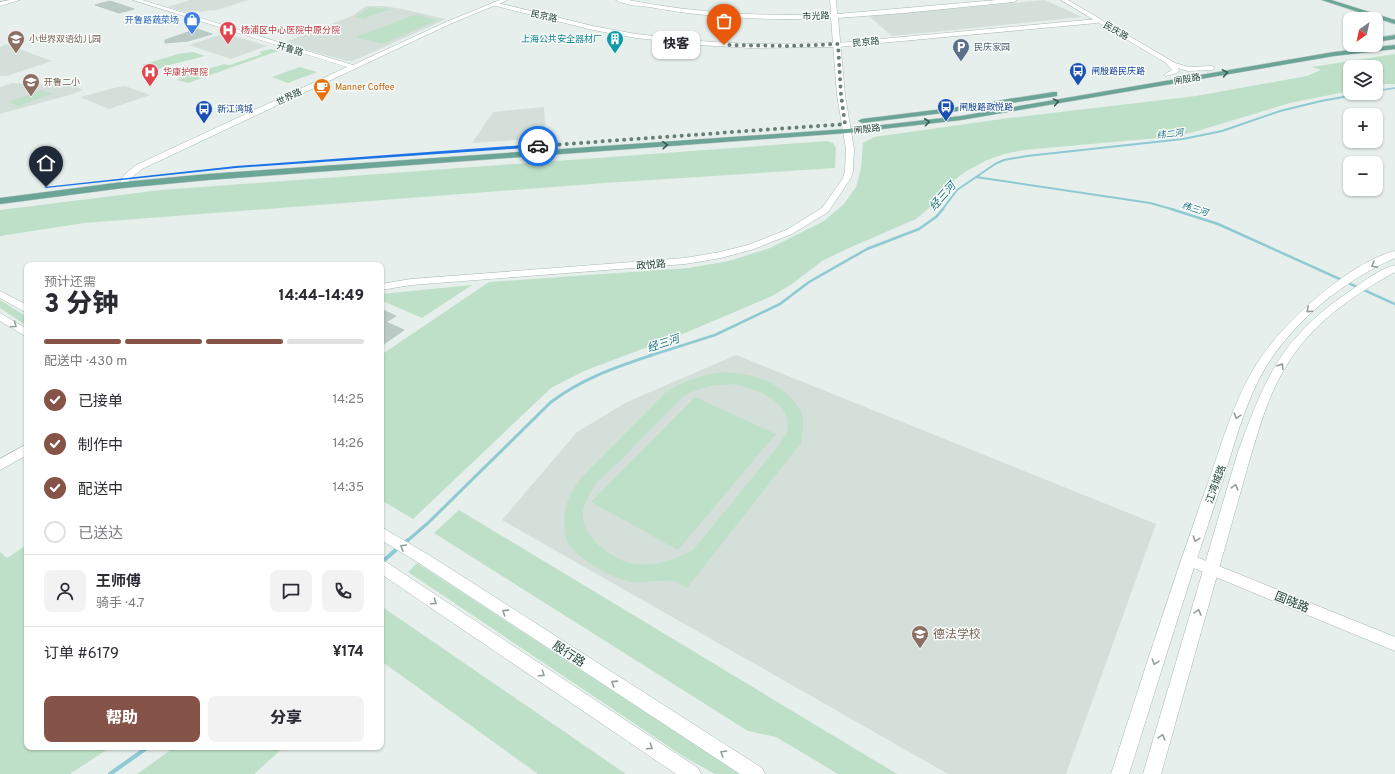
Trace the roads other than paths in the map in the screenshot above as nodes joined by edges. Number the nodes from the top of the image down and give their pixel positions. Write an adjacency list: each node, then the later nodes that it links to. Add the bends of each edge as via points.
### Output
1 (7, 0): 11 (street)
2 (16, 0): 11 (street)
3 (136, 0): 23 (street, 开鲁路)
4 (505, 0): 12 (street, 世界路)
5 (619, 0): 13 (street, 市光路, via 710,14 763,17)
6 (833, 0): 13 (street, 政悦路)
7 (1014, 0): 13 (street, 市光路)
8 (1064, 0): 15 (street, 民庆路)
9 (1325, 0): 16 (main road)
10 (1339, 0): 14 (main road)
11 (0, 3)
12 (494, 4): 19 (street, 民京路, via 600,30 655,38 750,46); 23 (street, 世界路)
13 (834, 16): 19 (street, 政悦路)
14 (1395, 17)
15 (1097, 20): 19 (street, 民京路); 22 (street, 民庆路)
16 (1395, 22)
17 (1395, 37): 18 (main road)
18 (1383, 39)
19 (838, 44): 30 (street, 政悦路)
20 (1343, 46): 24 (main road, 闸殷路)
21 (1395, 47): 29 (main road, 闸殷路, one-way to 21, via 961,118 1327,56)
22 (1168, 62): 24 (street, 民庆路, via 1188,69); 25 (street, via 1176,70)
23 (353, 67): 33 (street, 世界路, via 139,168)
24 (1212, 68): 25 (main road, 闸殷路)
25 (1167, 75): 26 (main road, 闸殷路)
26 (1092, 87)
27 (1062, 92): 28 (main road, 闸殷路)
28 (900, 116): 29 (main road, via 888,120 887,123); 30 (main road, 闸殷路)
29 (908, 124): 30 (main road, 闸殷路)
30 (846, 127): 31 (main road, 闸殷路); 32 (main road, 闸殷路); 38 (street, 政悦路, via 850,149 847,178 825,210 789,232 751,247 685,261)
31 (788, 129): 32 (main road, via 800,130); 33 (main road, 闸殷路, via 236,167)
32 (799, 135): 33 (main road, 闸殷路, one-way to 32)
33 (125, 181): 34 (main road, 闸殷路); 35 (main road, 闸殷路)
34 (0, 193)
35 (0, 201)
36 (1395, 254): 46 (street, 江湾城路, one-way to 46, via 1340,285 1292,325 1272,349 1254,377 1239,410)
37 (1395, 268): 48 (street, 江湾城路, one-way to 37, via 1257,416 1271,383 1288,355 1329,311 1354,292)
38 (384, 286)
39 (0, 294): 40 (street)
40 (24, 308)
41 (0, 316): 42 (street, one-way to 42)
42 (24, 332)
43 (24, 451): 44 (street)
44 (0, 465)
45 (384, 536): 51 (street, 殷行路, one-way to 45)
46 (1189, 560): 48 (street, 国晓路); 52 (street, 江湾城路, one-way to 52)
47 (384, 568): 50 (street, one-way to 50)
48 (1211, 569): 49 (street, 国晓路); 53 (street, 江湾城路, one-way to 48)
49 (1395, 644)
50 (692, 774)
51 (756, 774)
52 (1120, 774)
53 (1152, 774)

